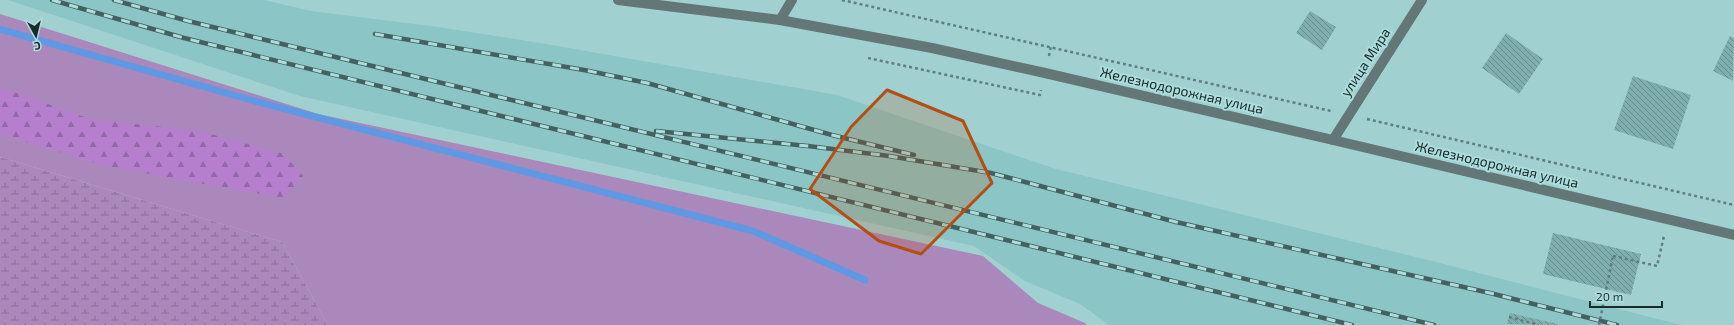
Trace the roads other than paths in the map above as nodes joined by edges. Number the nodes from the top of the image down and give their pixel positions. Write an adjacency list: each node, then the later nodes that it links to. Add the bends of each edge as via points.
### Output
1 (618, 0): 4 (street, Железнодорожная улица)
2 (792, 0): 4 (street)
3 (1422, 0): 5 (street, улица Мира)
4 (780, 20): 5 (street, Железнодорожная улица, via 932,48)
5 (1333, 140): 6 (street, Железнодорожная улица)
6 (1734, 235)

